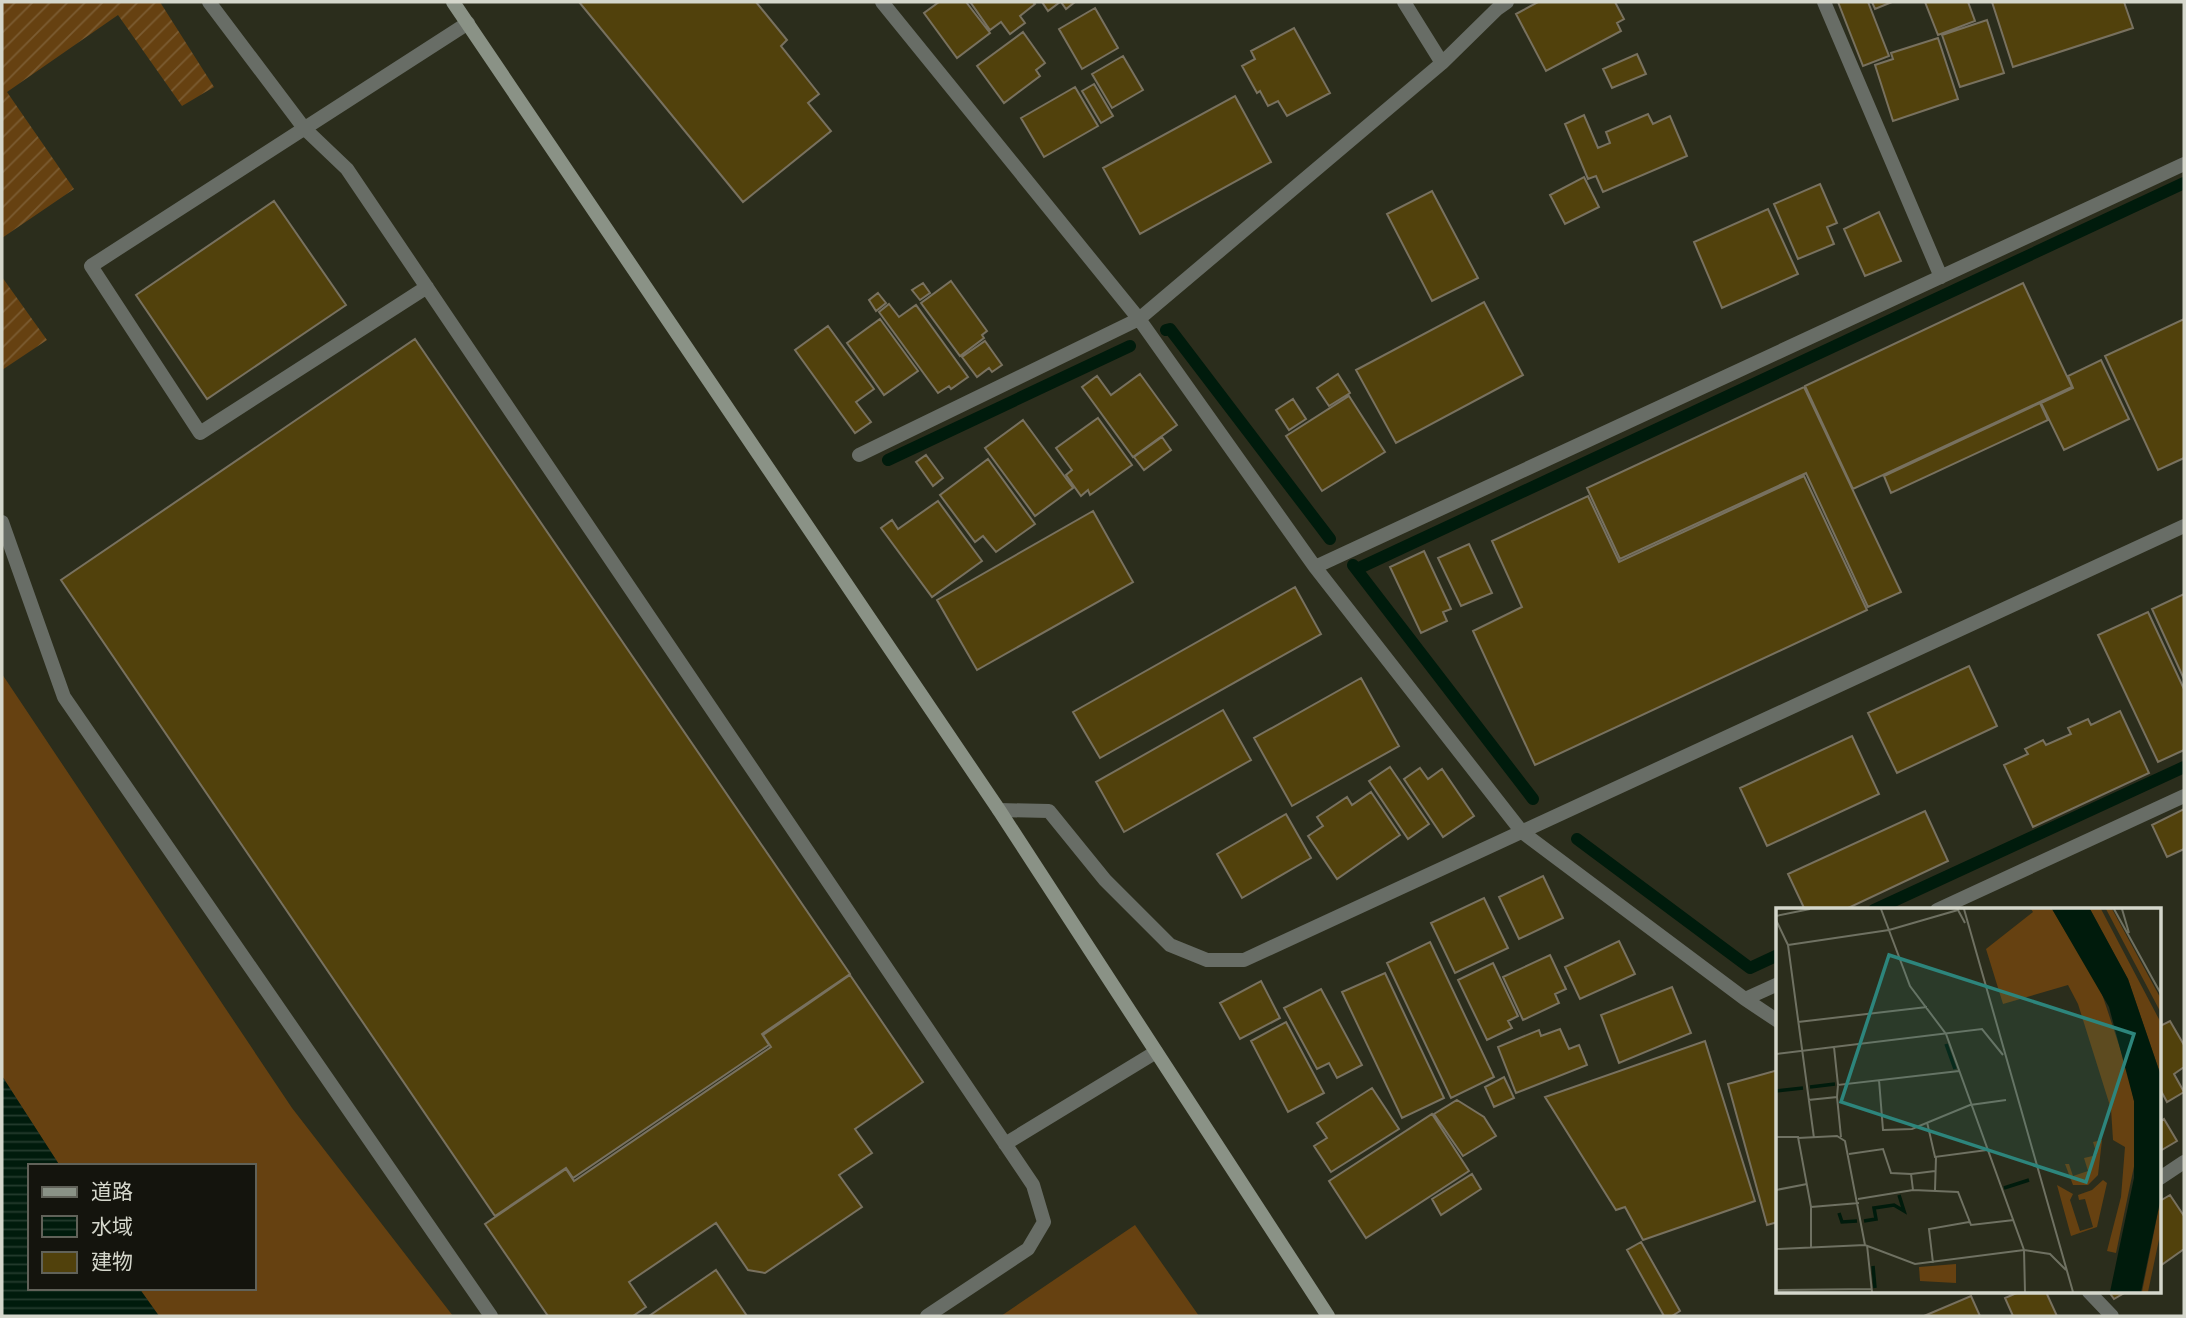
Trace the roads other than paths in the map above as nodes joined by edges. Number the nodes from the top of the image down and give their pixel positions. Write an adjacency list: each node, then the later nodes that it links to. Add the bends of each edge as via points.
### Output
1 (209, 2): 9 (street)
2 (453, 2): 7 (street)
3 (882, 2): 13 (street)
4 (1405, 2): 8 (street)
5 (1507, 2): 8 (street)
6 (1824, 2): 11 (street)
7 (468, 23): 9 (street); 19 (street)
8 (1442, 63): 13 (street)
9 (304, 128): 12 (street, via 347,169); 12 (street, via 91,266 200,433)
10 (2184, 164): 11 (street)
11 (1941, 277): 17 (street)
12 (427, 287): 26 (street)
13 (1139, 320): 14 (street); 17 (street)
14 (859, 455)
15 (2, 522): 30 (street, via 64,697)
16 (2184, 526): 20 (street)
17 (1315, 567): 20 (street)
18 (2184, 796): 21 (street)
19 (999, 810): 20 (street, via 1049,811 1104,880 1170,945 1207,960 1244,960); 25 (street)
20 (1521, 832): 23 (street)
21 (1941, 908)
22 (1776, 985): 23 (street)
23 (1745, 999): 24 (street)
24 (1776, 1020)
25 (1156, 1052): 26 (street); 32 (street)
26 (1006, 1144): 31 (street, via 1033,1185 1044,1222 1028,1249)
27 (2184, 1162): 28 (street)
28 (2162, 1177)
29 (2091, 1294): 33 (street)
30 (491, 1316)
31 (927, 1316)
32 (1328, 1316)
33 (2112, 1316)

